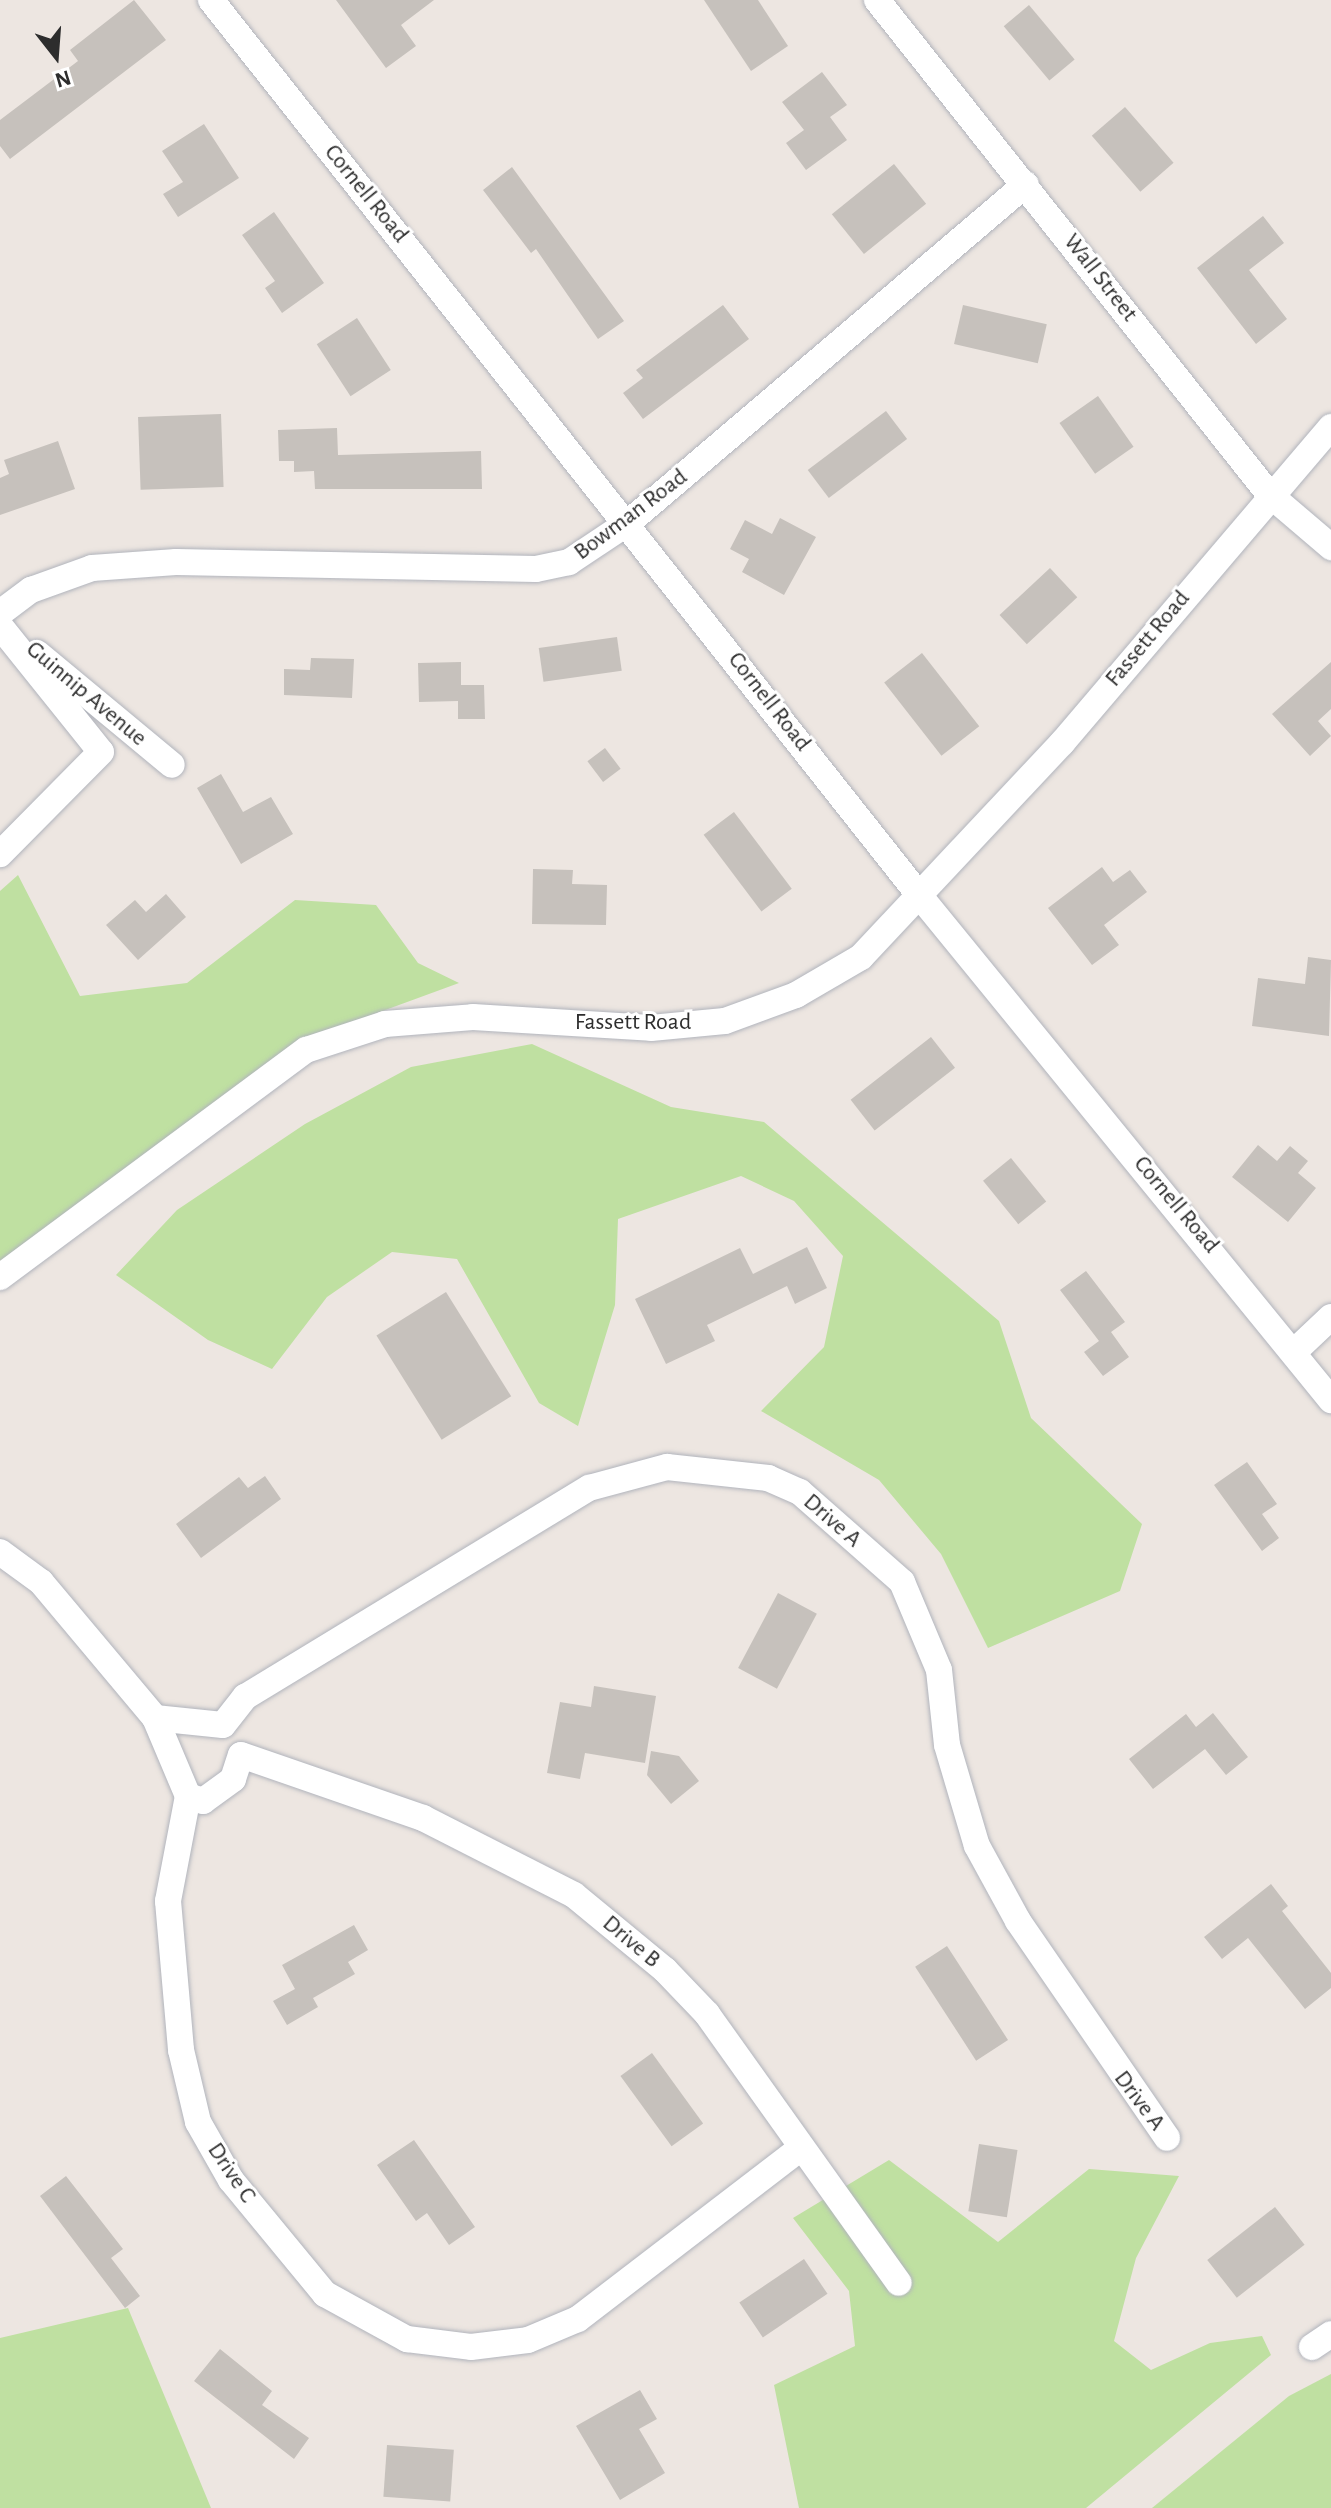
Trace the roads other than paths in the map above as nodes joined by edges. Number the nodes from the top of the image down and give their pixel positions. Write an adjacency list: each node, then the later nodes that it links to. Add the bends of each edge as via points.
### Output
1 (211, 0): 6 (street, Cornell Road)
2 (877, 0): 3 (street, Wall Street)
3 (1026, 184): 5 (street, Wall Street); 6 (street, Bowman Road)
4 (1331, 427): 5 (street, Fassett Road)
5 (1269, 494): 7 (street, Wall Street); 12 (street, Fassett Road, via 1062,743)
6 (629, 522): 8 (street, Bowman Road, via 569,562 536,569 176,562 92,568 31,590); 12 (street, Cornell Road)
7 (1331, 547)
8 (0, 613)
9 (0, 624): 10 (street, Guinnip Avenue); 11 (street, via 101,752)
10 (172, 765)
11 (0, 854)
12 (919, 895): 13 (street, Fassett Road, via 861,957 796,995 725,1021 651,1028 459,1018 385,1024 306,1050); 15 (street, Cornell Road)
13 (0, 1277)
14 (1331, 1317): 15 (street)
15 (1296, 1350): 16 (street, Cornell Road)
16 (1331, 1400)
17 (0, 1552): 18 (street, via 41,1582)
18 (155, 1718): 19 (street); 21 (street)
19 (223, 1725): 20 (street); 22 (street, Drive A, via 245,1697 589,1488 667,1467 721,1468 789,1487 902,1582 926,1627 939,1670 947,1745 977,1846 1018,1921)
20 (241, 1755): 21 (street, via 233,1779 203,1801); 23 (street, Drive B, via 423,1818 511,1858 574,1895 665,1970 707,2014)
21 (188, 1796): 23 (street, Drive C, via 168,1901 181,2050 198,2122 231,2180 325,2294 375,2326 456,2347 497,2346 556,2331)
22 (1167, 2138)
23 (801, 2148): 24 (street, Drive B)
24 (899, 2283)

